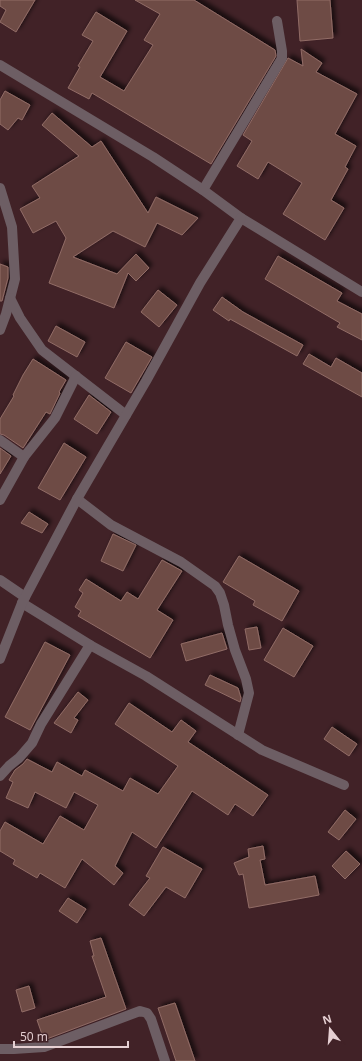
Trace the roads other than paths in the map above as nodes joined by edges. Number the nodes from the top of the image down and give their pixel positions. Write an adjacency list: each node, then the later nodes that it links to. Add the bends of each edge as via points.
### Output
1 (277, 21): 4 (street, via 282,58)
2 (0, 65): 4 (street)
3 (0, 188): 7 (street, via 12,227 15,279)
4 (203, 190): 5 (street)
5 (241, 218): 6 (street); 10 (street, via 200,283)
6 (362, 292)
7 (10, 298): 8 (street); 9 (street, via 42,350)
8 (0, 330)
9 (76, 376): 10 (street); 12 (street, via 55,418)
10 (126, 415): 13 (street)
11 (0, 440): 12 (street)
12 (24, 457): 14 (street)
13 (77, 499): 16 (street); 19 (street, via 111,525 181,562 215,586 220,593 249,693)
14 (0, 500)
15 (0, 580): 16 (street)
16 (23, 600): 17 (street); 18 (street)
17 (90, 645): 19 (street, via 146,676); 20 (street, via 32,743)
18 (0, 659)
19 (238, 735): 21 (street, via 262,750)
20 (0, 776)
21 (344, 785)
22 (0, 1049): 23 (street, via 44,1047 140,1012 147,1013 151,1019)
23 (165, 1061)

